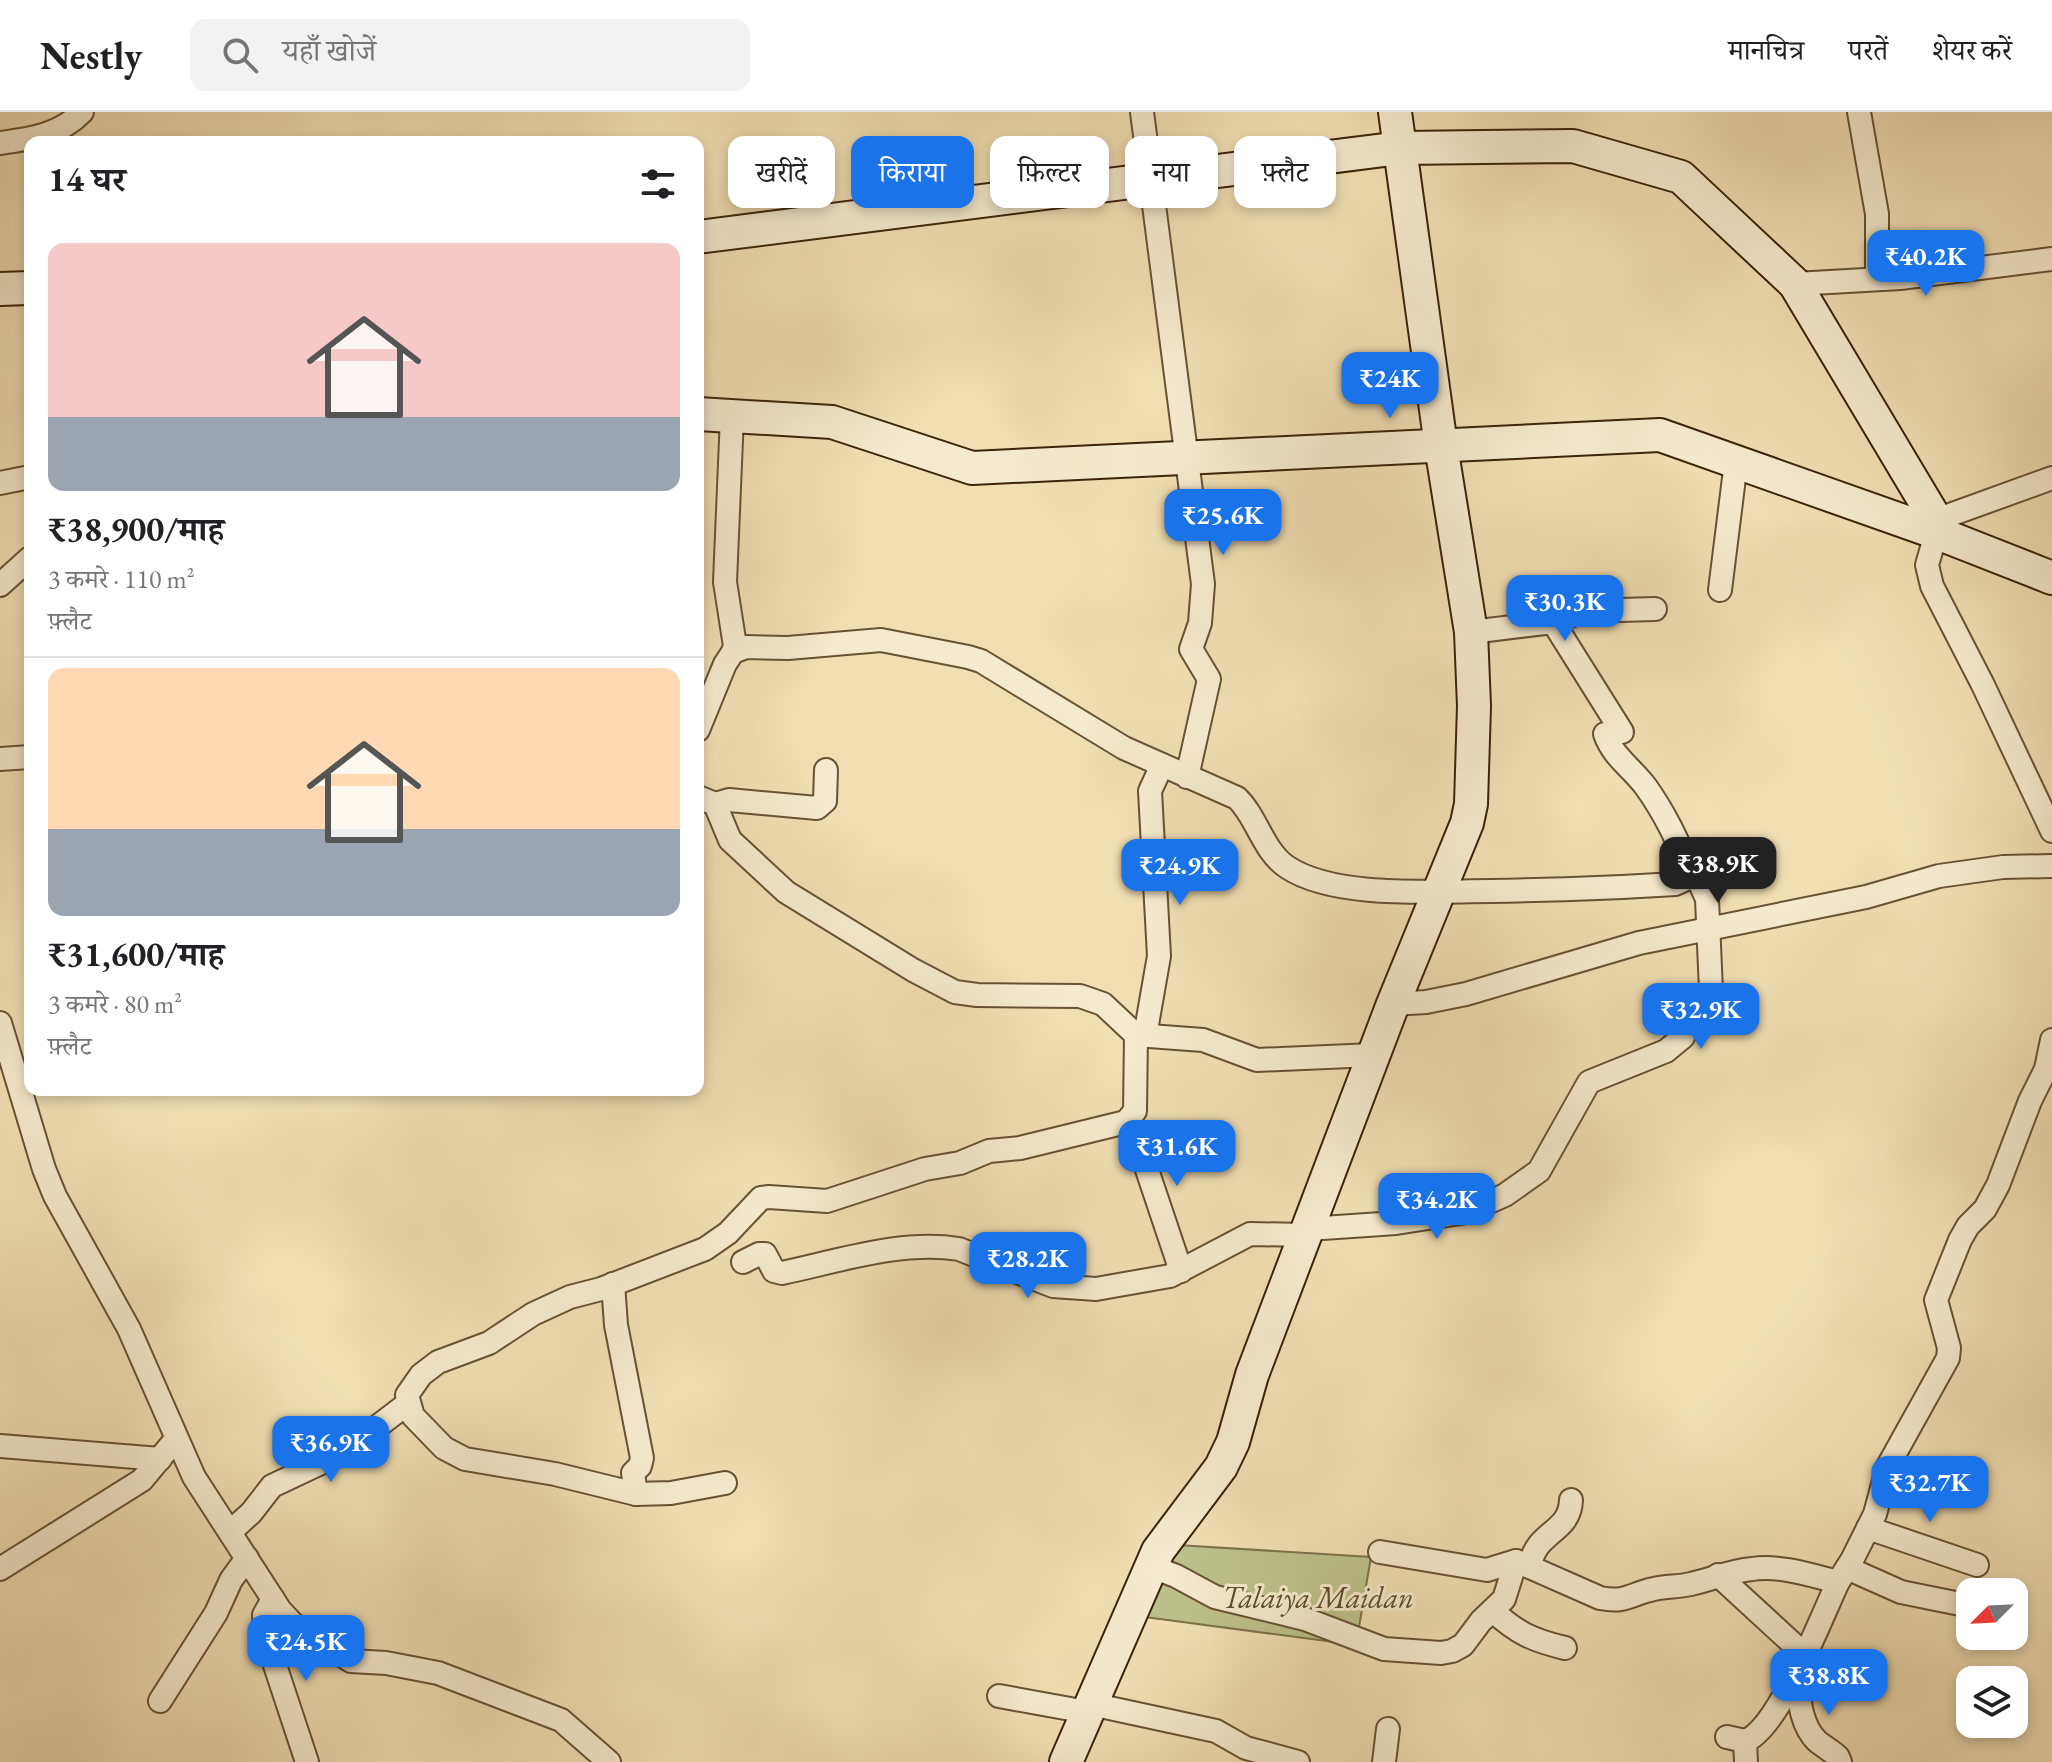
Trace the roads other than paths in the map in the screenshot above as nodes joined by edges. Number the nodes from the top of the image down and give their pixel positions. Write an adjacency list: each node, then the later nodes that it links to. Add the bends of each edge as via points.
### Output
1 (82, 112): 5 (street, via 65,127)
2 (1142, 112): 6 (street)
3 (1395, 112): 9 (street)
4 (1859, 112): 15 (street, via 1877,214)
5 (39, 136)
6 (1145, 136)
7 (24, 140): 8 (street)
8 (0, 143)
9 (1400, 148): 10 (street); 16 (street, via 1573,146 1681,177); 21 (street)
10 (1218, 171)
11 (1125, 182): 13 (street)
12 (1155, 208): 22 (street)
13 (704, 236)
14 (2052, 259): 15 (street)
15 (1877, 279): 16 (street)
16 (1795, 284): 27 (street)
17 (24, 288): 18 (street)
18 (0, 289)
19 (704, 414): 20 (street)
20 (732, 416): 22 (street, via 832,422 972,468); 35 (street, via 725,582)
21 (1441, 446): 22 (street); 23 (street, via 1660,435); 34 (street)
22 (1185, 457): 41 (street, via 1203,584 1200,623 1191,649 1209,679)
23 (1736, 462): 27 (street); 31 (street)
24 (24, 478): 26 (street)
25 (2052, 478): 27 (street)
26 (0, 483)
27 (1938, 527): 29 (street); 43 (street, via 1927,565 1932,586)
28 (24, 563): 30 (street)
29 (2052, 578)
30 (0, 585)
31 (1720, 590)
32 (1655, 609): 33 (street, via 1593,610)
33 (1553, 622): 34 (street); 46 (street, via 1614,733 1610,749 1654,800 1688,872 1675,884)
34 (1471, 632): 46 (street, via 1471,804)
35 (733, 652): 36 (street); 39 (street, via 881,640 968,657)
36 (704, 715)
37 (24, 757): 38 (street)
38 (0, 759)
39 (1162, 765): 41 (street); 50 (street, via 1150,791 1159,956)
40 (826, 770): 42 (street, via 825,801 817,808)
41 (1187, 777): 46 (street, via 1237,798 1274,855 1302,875 1335,885)
42 (706, 800): 50 (street, via 730,840 786,892 946,988 966,995 1080,996 1103,1004)
43 (2052, 831)
44 (2052, 866): 47 (street, via 1939,876)
45 (1694, 870): 47 (street, via 1707,899)
46 (1437, 891): 48 (street)
47 (1709, 930): 48 (street, via 1639,943 1466,994); 54 (street, via 1711,991 1683,1037 1666,1051 1589,1082 1539,1171 1505,1195 1467,1212)
48 (1393, 1004): 52 (street)
49 (0, 1023): 59 (street, via 55,1196 129,1329)
50 (1140, 1036): 52 (street, via 1203,1040 1257,1060); 53 (street, via 1135,1111)
51 (2052, 1040): 65 (street, via 2046,1069 1998,1185 1960,1240 1938,1292 1936,1309 1948,1358 1888,1466)
52 (1373, 1055): 54 (street)
53 (1130, 1119): 56 (street); 57 (street, via 989,1151 827,1201 761,1198 705,1249)
54 (1307, 1232): 56 (street, via 1250,1234); 71 (street, via 1252,1375 1233,1442)
55 (743, 1262): 56 (street, via 765,1254 774,1271 782,1273 880,1252 946,1247 1053,1286 1080,1289 1158,1280)
56 (1181, 1271)
57 (613, 1284): 58 (street, via 570,1297 489,1343 438,1362 413,1383); 63 (street, via 617,1333 642,1458 633,1473)
58 (407, 1404): 63 (street, via 444,1448 465,1459); 66 (street, via 344,1452 272,1486)
59 (176, 1439): 61 (street); 66 (street)
60 (0, 1446): 61 (street)
61 (160, 1459): 72 (street, via 142,1480)
62 (725, 1483): 63 (street)
63 (636, 1494)
64 (1571, 1500): 69 (street, via 1564,1523)
65 (1868, 1528): 70 (street); 74 (street)
66 (230, 1532): 68 (street)
67 (1380, 1552): 69 (street, via 1487,1570)
68 (247, 1558): 75 (street); 81 (street)
69 (1523, 1564): 73 (street, via 1613,1600); 77 (street)
70 (1977, 1565)
71 (1150, 1566): 77 (street, via 1215,1597 1305,1619 1384,1649 1452,1651); 82 (street)
72 (0, 1569)
73 (1718, 1575): 74 (street, via 1769,1568); 79 (street)
74 (1842, 1575): 76 (street); 79 (street)
75 (273, 1599): 85 (street, via 264,1615 265,1635); 86 (street, via 293,1624 351,1661 438,1673 555,1717)
76 (1956, 1603)
77 (1493, 1611): 78 (street, via 1522,1634)
78 (1565, 1648)
79 (1800, 1662): 84 (street, via 1787,1693 1760,1731); 90 (street, via 1802,1712 1815,1740)
80 (999, 1696): 82 (street)
81 (160, 1701)
82 (1089, 1708): 87 (street); 88 (street, via 1216,1731 1246,1748)
83 (1388, 1729): 89 (street)
84 (1739, 1747)
85 (307, 1762)
86 (609, 1762)
87 (1066, 1762)
88 (1298, 1762)
89 (1384, 1762)
90 (1840, 1762)

